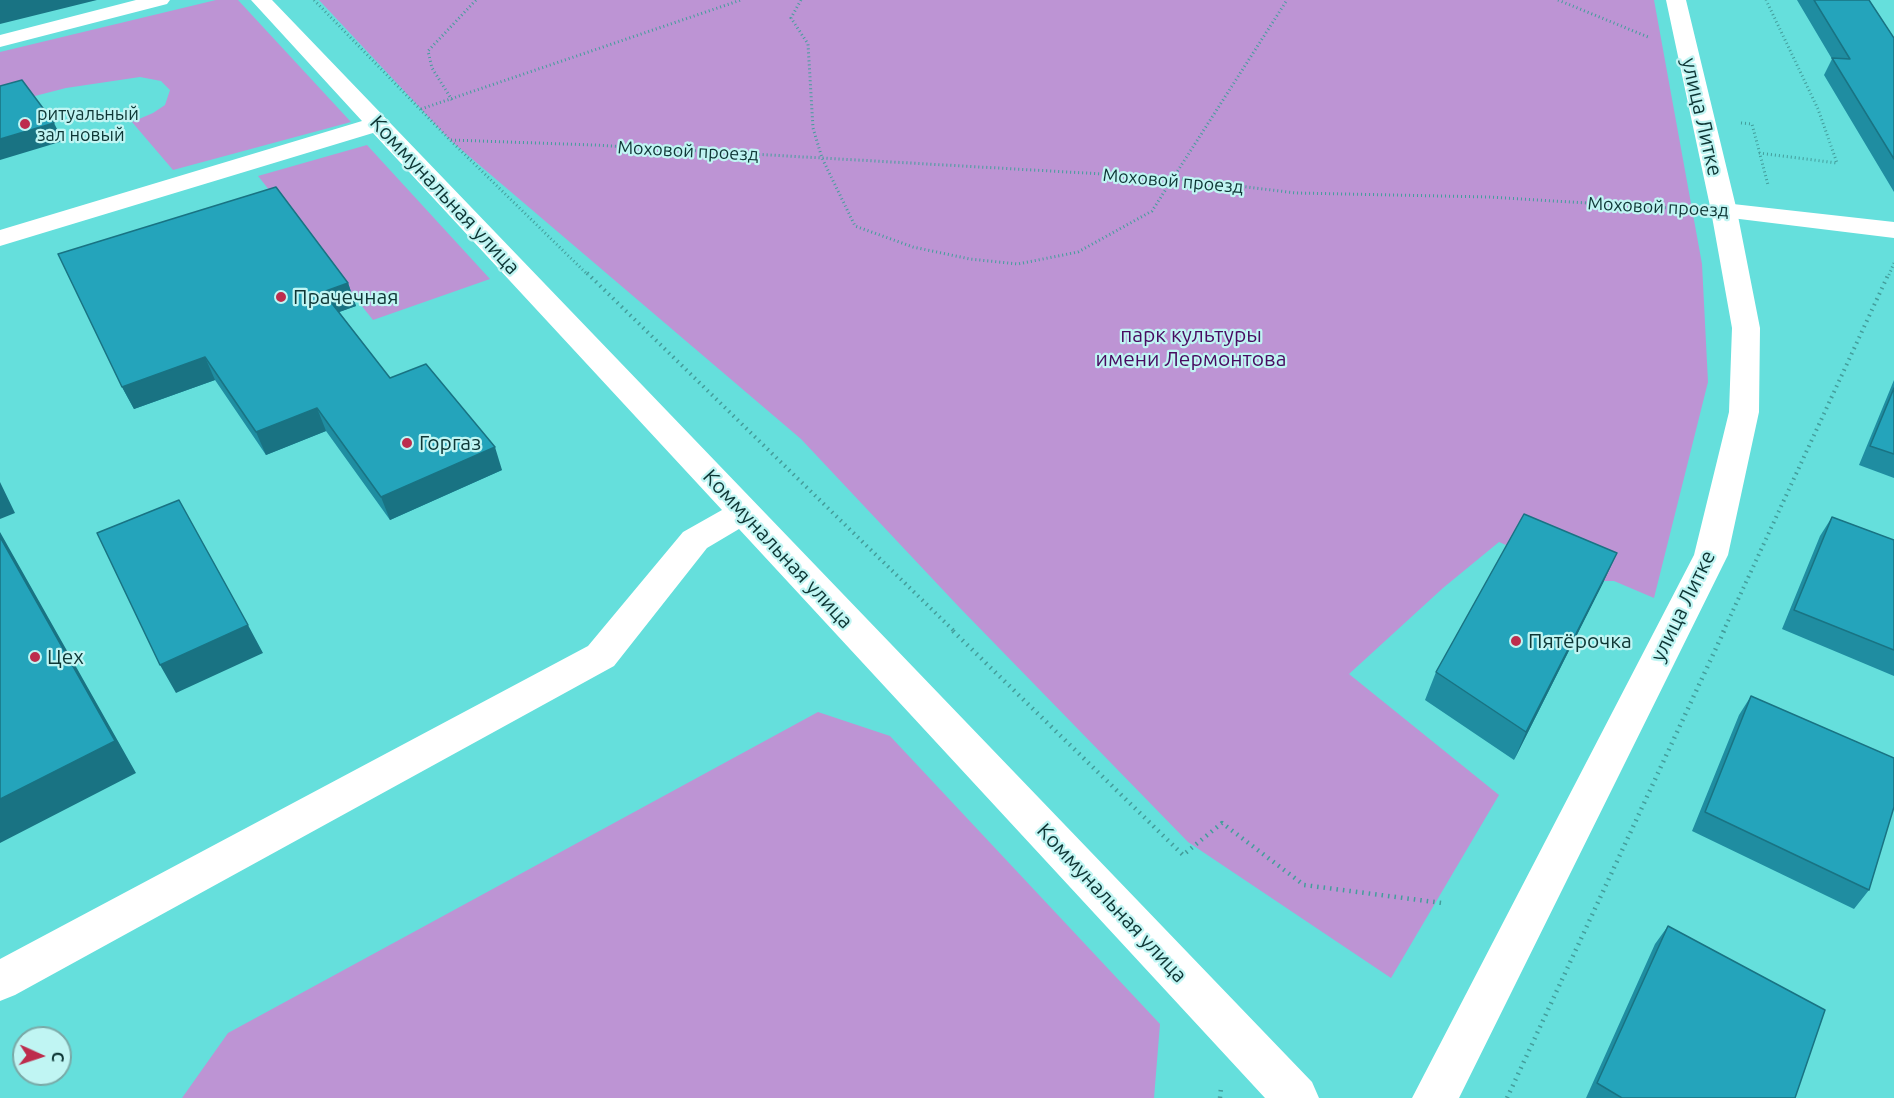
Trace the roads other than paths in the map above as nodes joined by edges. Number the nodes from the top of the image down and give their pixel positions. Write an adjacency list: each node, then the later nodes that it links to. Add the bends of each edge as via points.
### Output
1 (160, 0): 4 (street)
2 (261, 0): 5 (street, Коммунальная улица)
3 (1676, 0): 6 (street, улица Литке)
4 (0, 41)
5 (378, 124): 8 (street); 9 (street, Коммунальная улица)
6 (1724, 211): 7 (street, Моховой проезд); 12 (street, улица Литке, via 1746,328 1744,412 1711,555)
7 (1894, 230)
8 (0, 238)
9 (744, 513): 10 (street, via 695,540 601,656); 11 (street, Коммунальная улица)
10 (0, 981)
11 (1296, 1098)
12 (1435, 1098)

